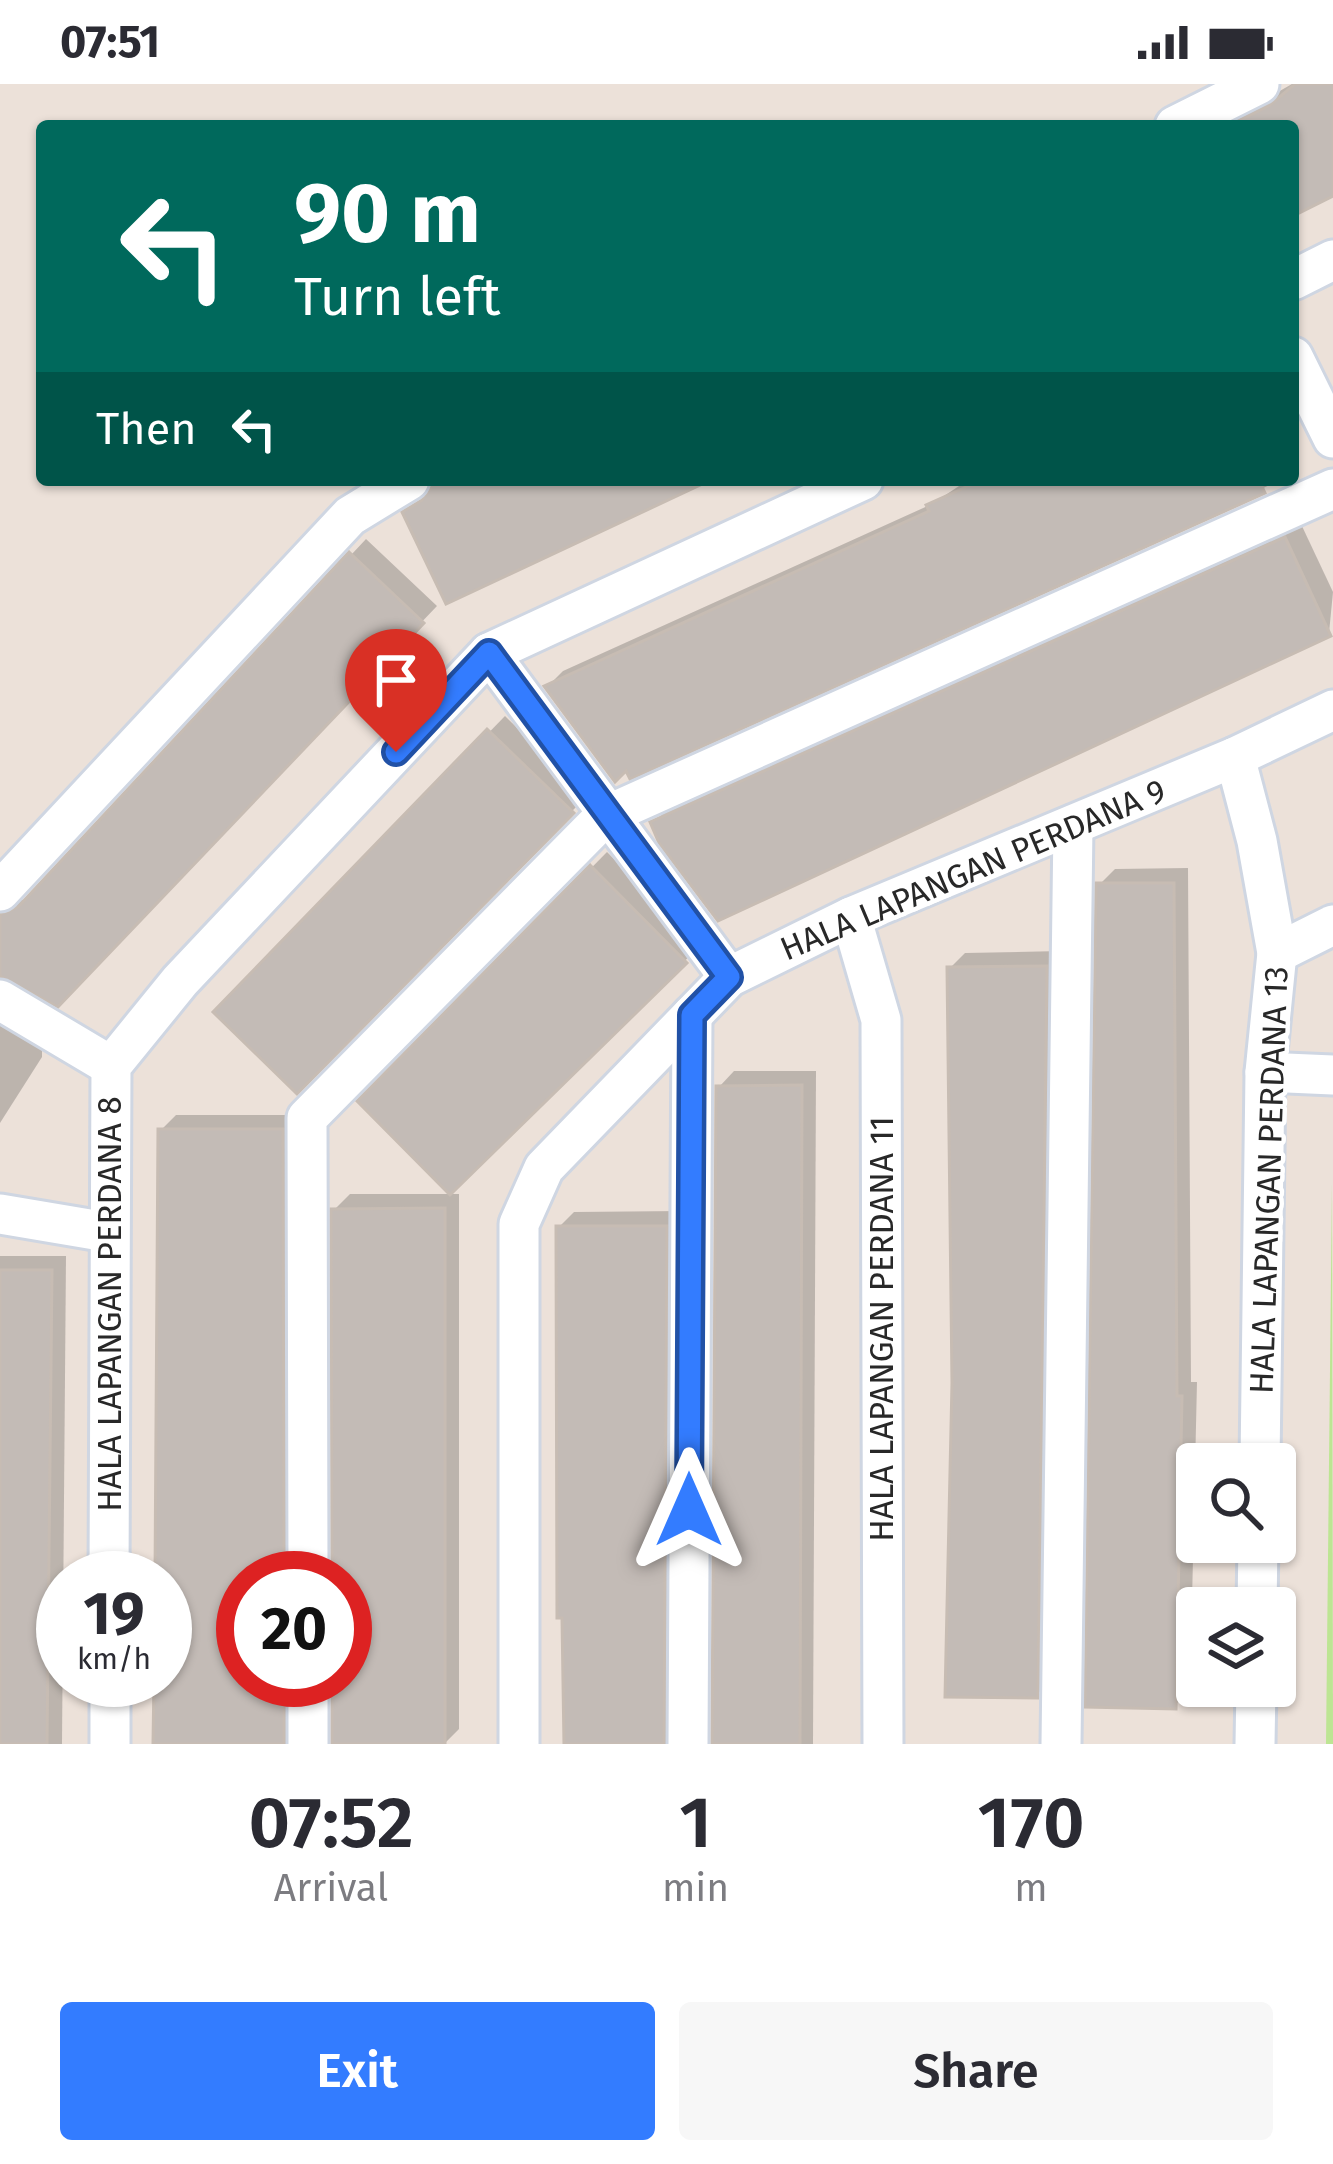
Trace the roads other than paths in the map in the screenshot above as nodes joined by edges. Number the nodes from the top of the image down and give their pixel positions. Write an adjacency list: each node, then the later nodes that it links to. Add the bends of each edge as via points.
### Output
1 (1259, 84): 2 (street)
2 (1186, 120)
3 (1333, 260): 4 (street)
4 (1299, 277)
5 (1299, 369): 6 (street)
6 (1333, 438)
7 (400, 486): 15 (street, via 350,516)
8 (850, 486): 10 (street, HALA LAPANGAN PERDANA 8)
9 (1333, 489): 13 (street)
10 (489, 653): 13 (street); 22 (street, HALA LAPANGAN PERDANA 8, via 180,981)
11 (1333, 710): 12 (street, HALA LAPANGAN PERDANA 9)
12 (1235, 758): 14 (street, HALA LAPANGAN PERDANA 9); 18 (street, HALA LAPANGAN PERDANA 13)
13 (605, 815): 19 (street); 29 (street, via 307,1118)
14 (1073, 825): 16 (street, HALA LAPANGAN PERDANA 9); 38 (street)
15 (0, 891)
16 (851, 917): 19 (street, HALA LAPANGAN PERDANA 9); 37 (street, HALA LAPANGAN PERDANA 11, via 881,1019)
17 (1333, 925): 18 (street)
18 (1277, 953): 23 (street, HALA LAPANGAN PERDANA 13)
19 (729, 977): 21 (street, HALA LAPANGAN PERDANA 9)
20 (0, 1000): 22 (street)
21 (692, 1015): 35 (street, HALA LAPANGAN PERDANA 9, via 544,1168 519,1224); 36 (street)
22 (111, 1066): 26 (street, HALA LAPANGAN PERDANA 8)
23 (1265, 1072): 24 (street); 27 (street, HALA LAPANGAN PERDANA 13)
24 (1333, 1075)
25 (0, 1214): 26 (street)
26 (107, 1232): 28 (street, HALA LAPANGAN PERDANA 8)
27 (1260, 1443)
28 (109, 1551)
29 (308, 1551)
30 (110, 1707): 33 (street)
31 (308, 1707): 34 (street)
32 (1256, 1707): 39 (street)
33 (110, 1744)
34 (308, 1744)
35 (519, 1744)
36 (688, 1744)
37 (883, 1744)
38 (1061, 1744)
39 (1255, 1744)

